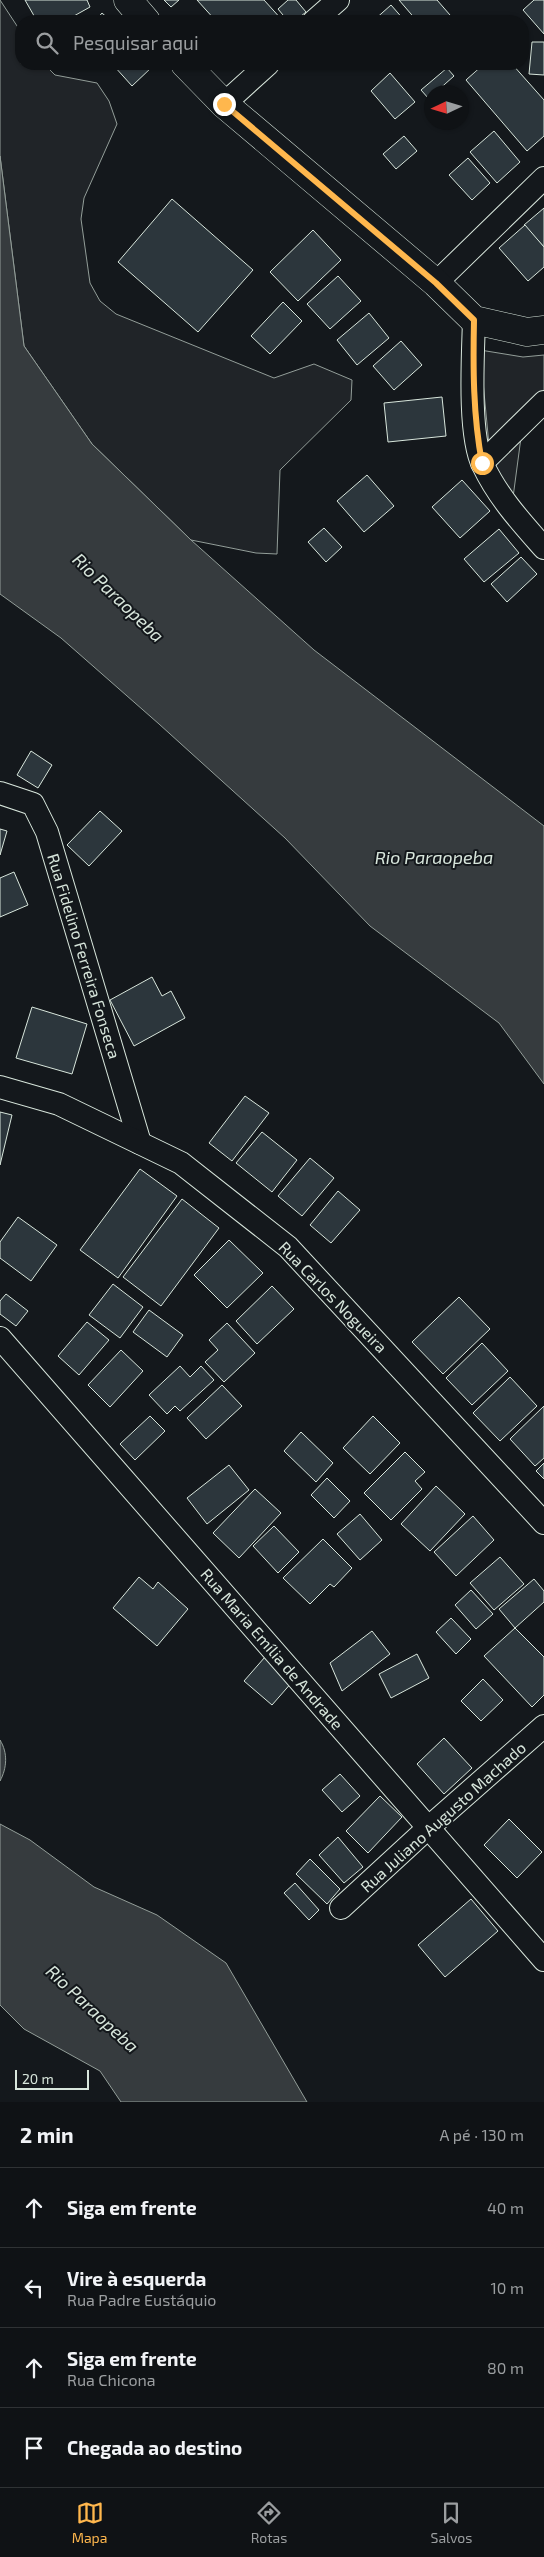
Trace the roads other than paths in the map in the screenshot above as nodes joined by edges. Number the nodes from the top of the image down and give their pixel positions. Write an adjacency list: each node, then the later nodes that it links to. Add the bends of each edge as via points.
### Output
1 (128, 0): 3 (main road)
2 (338, 0): 4 (street)
3 (141, 15)
4 (321, 15)
5 (191, 70): 7 (main road)
6 (261, 70): 7 (street)
7 (224, 104): 9 (main road)
8 (544, 178): 9 (street)
9 (436, 283): 10 (main road)
10 (474, 320): 11 (main road, via 527,332); 13 (street, via 473,385)
11 (544, 330)
12 (544, 402): 13 (street)
13 (482, 463): 14 (street, via 506,504)
14 (544, 548)
15 (0, 793): 17 (street, Rua Fidelino Ferreira Fonseca, via 33,804 47,832)
16 (0, 1087): 17 (street, Rua Carlos Nogueira, via 59,1104)
17 (140, 1143): 19 (street, Rua Carlos Nogueira, via 181,1162 288,1247)
18 (0, 1338): 21 (street, Rua Maria Emília de Andrade)
19 (544, 1524)
20 (544, 1726): 21 (street, Rua Juliano Augusto Machado)
21 (428, 1828): 22 (street, Rua Juliano Augusto Machado); 23 (street, Rua Maria Emília de Andrade)
22 (341, 1908)
23 (544, 1960)

